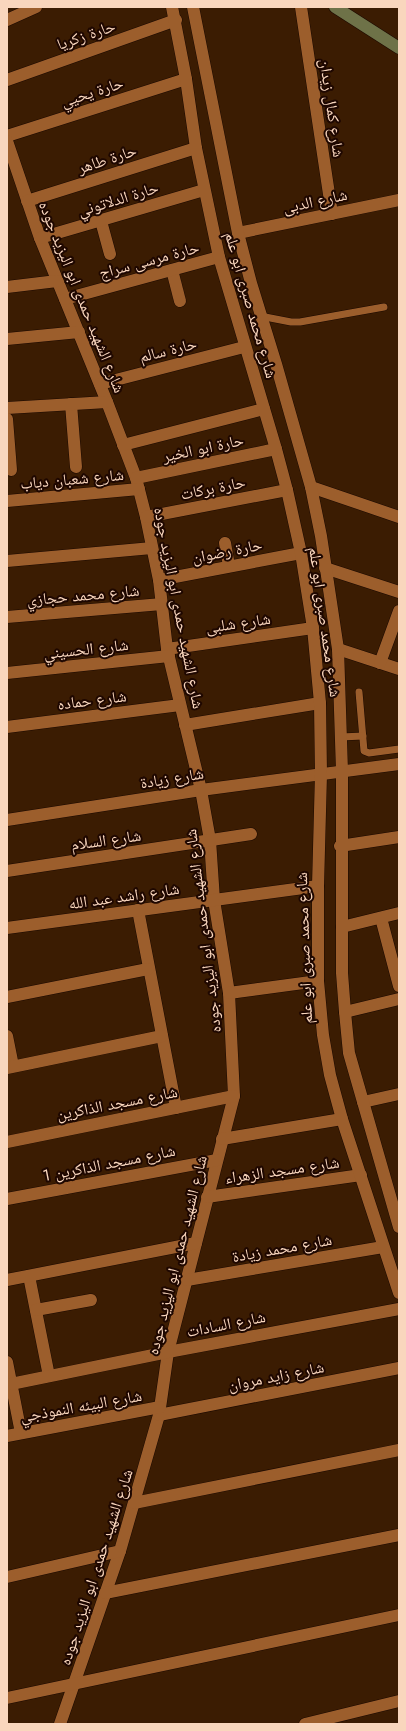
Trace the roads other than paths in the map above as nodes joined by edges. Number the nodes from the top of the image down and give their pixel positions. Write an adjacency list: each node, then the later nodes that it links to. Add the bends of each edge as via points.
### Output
1 (36, 7): 6 (street)
2 (172, 7): 7 (street, شارع محمد صبرى ابو علم)
3 (193, 7): 20 (street, شارع محمد صبرى ابو علم)
4 (301, 7): 18 (street, شارع كمال زيدان)
5 (335, 7): 8 (main road)
6 (7, 20)
7 (176, 20): 9 (street, شارع محمد صبرى ابو علم); 10 (street, حارة زكريا)
8 (399, 48)
9 (186, 79): 11 (street, حارة يحيي); 13 (street, شارع محمد صبرى ابو علم)
10 (7, 80)
11 (7, 136)
12 (7, 141): 14 (street, شارع الشهيد حمدى ابو اليزيد جوده)
13 (196, 148): 15 (street, شارع محمد صبرى ابو علم); 17 (street, حارة طاهر)
14 (13, 176): 17 (street, شارع الشهيد حمدى ابو اليزيد جوده)
15 (204, 190): 19 (street, حارة الدلاتوني); 23 (street, شارع محمد صبرى ابو علم)
16 (399, 200): 18 (street, شارع الدبى)
17 (27, 201): 21 (street, شارع الشهيد حمدى ابو اليزيد جوده)
18 (332, 214): 20 (street, شارع الدبى)
19 (101, 221): 21 (street, حارة الدلاتوني); 22 (street)
20 (238, 233): 30 (street, شارع محمد صبرى ابو علم)
21 (40, 238): 25 (street, شارع الشهيد حمدى ابو اليزيد جوده)
22 (110, 254)
23 (219, 257): 24 (street, حارة مرسى سراج); 33 (street, شارع محمد صبرى ابو علم)
24 (172, 270): 27 (street, حارة مرسى سراج); 28 (street)
25 (57, 282): 26 (street); 27 (street, شارع الشهيد حمدى ابو اليزيد جوده)
26 (7, 287)
27 (65, 300): 31 (street, شارع الشهيد حمدى ابو اليزيد جوده)
28 (180, 301)
29 (384, 307): 30 (lane, via 300,322)
30 (260, 316): 45 (street, شارع محمد صبرى ابو علم)
31 (79, 332): 32 (street); 34 (street, شارع الشهيد حمدى ابو اليزيد جوده)
32 (7, 339)
33 (244, 347): 34 (street, حارة سالم); 38 (street, شارع محمد صبرى ابو علم)
34 (100, 384): 35 (street, شارع الشهيد حمدى ابو اليزيد جوده)
35 (107, 402): 36 (street); 40 (street, شارع الشهيد حمدى ابو اليزيد جوده)
36 (71, 404): 37 (street); 42 (street)
37 (7, 408)
38 (264, 409): 40 (street); 41 (street, شارع محمد صبرى ابو علم)
39 (7, 419): 43 (street)
40 (123, 445): 44 (street, شارع الشهيد حمدى ابو اليزيد جوده)
41 (276, 449): 44 (street, حارة ابو الخير); 46 (street, شارع محمد صبرى ابو علم)
42 (76, 467)
43 (11, 470)
44 (137, 483): 47 (street, شارع شعبان دياب); 48 (street, شارع الشهيد حمدى ابو اليزيد جوده)
45 (311, 487): 49 (street); 55 (street, شارع محمد صبرى ابو علم)
46 (287, 490): 48 (street, حارة بركات); 52 (street, شارع محمد صبرى ابو علم)
47 (7, 501)
48 (146, 517): 51 (street, شارع الشهيد حمدى ابو اليزيد جوده)
49 (399, 517)
50 (225, 543): 54 (street)
51 (152, 548): 53 (street); 56 (street, شارع الشهيد حمدى ابو اليزيد جوده)
52 (301, 553): 54 (street, حارة رضوان); 61 (street, شارع محمد صبرى ابو علم)
53 (7, 561)
54 (229, 566): 56 (street, حارة رضوان)
55 (325, 568): 57 (street); 62 (street, شارع محمد صبرى ابو علم)
56 (159, 580): 58 (street, شارع الشهيد حمدى ابو اليزيد جوده)
57 (399, 592)
58 (162, 604): 60 (street, شارع محمد حجازي); 63 (street, شارع الشهيد حمدى ابو اليزيد جوده)
59 (399, 611): 64 (street)
60 (7, 617)
61 (313, 628): 63 (street, شارع شلبى); 68 (street, شارع محمد صبرى ابو علم)
62 (338, 649): 64 (street); 73 (street, شارع محمد صبرى ابو علم)
63 (168, 653): 66 (street, شارع الحسيني); 69 (street, شارع الشهيد حمدى ابو اليزيد جوده)
64 (380, 663): 65 (street)
65 (399, 669)
66 (7, 673)
67 (359, 692): 72 (lane)
68 (320, 703): 70 (street); 77 (street, شارع محمد صبرى ابو علم)
69 (180, 705): 70 (street, شارع الشهيد حمدى ابو اليزيد جوده); 71 (street, شارع حماده)
70 (185, 725): 78 (street, شارع الشهيد حمدى ابو اليزيد جوده)
71 (7, 727)
72 (362, 736): 73 (lane); 74 (lane, via 367,752)
73 (341, 738): 76 (street, شارع محمد صبرى ابو علم)
74 (399, 749)
75 (399, 764): 76 (street, شارع زيادة)
76 (342, 771): 77 (street, شارع زيادة); 83 (street, شارع محمد صبرى ابو علم)
77 (321, 774): 78 (street, شارع زيادة); 85 (street, شارع محمد صبرى ابو علم)
78 (201, 790): 79 (street, شارع زيادة); 82 (street, شارع الشهيد حمدى ابو اليزيد جوده)
79 (7, 820)
80 (251, 834): 82 (street, شارع السلام)
81 (399, 837): 83 (street)
82 (210, 840): 84 (street, شارع السلام); 86 (street, شارع الشهيد حمدى ابو اليزيد جوده)
83 (340, 846): 90 (street, شارع محمد صبرى ابو علم)
84 (7, 871)
85 (318, 886): 86 (street, شارع راشد عبد الله); 93 (street, شارع محمد صبرى ابو علم)
86 (214, 900): 87 (street, شارع راشد عبد الله); 95 (street, شارع الشهيد حمدى ابو اليزيد جوده)
87 (138, 910): 91 (street, شارع راشد عبد الله); 92 (street)
88 (399, 913): 89 (street)
89 (381, 918): 90 (street); 94 (street)
90 (342, 927): 98 (street, شارع محمد صبرى ابو علم)
91 (7, 928)
92 (148, 968): 96 (street); 100 (street)
93 (318, 981): 95 (street); 106 (street, شارع محمد صبرى ابو علم, via 323,1036)
94 (399, 986)
95 (229, 993): 103 (street, شارع الشهيد حمدى ابو اليزيد جوده)
96 (7, 997)
97 (399, 999): 98 (street)
98 (344, 1012): 104 (street, شارع محمد صبرى ابو علم, via 349,1054)
99 (7, 1036): 101 (street)
100 (162, 1036): 101 (street); 105 (street)
101 (10, 1067)
102 (399, 1094): 104 (street)
103 (234, 1096): 105 (street, شارع مسجد الذاكرين); 107 (street, شارع الشهيد حمدى ابو اليزيد جوده)
104 (363, 1102): 113 (street, شارع محمد صبرى ابو علم)
105 (176, 1108): 108 (street, شارع مسجد الذاكرين)
106 (342, 1119): 107 (street); 110 (street, شارع محمد صبرى ابو علم)
107 (222, 1139): 109 (street, شارع الشهيد حمدى ابو اليزيد جوده)
108 (7, 1142)
109 (217, 1160): 111 (street, شارع الشهيد حمدى ابو اليزيد جوده); 112 (street, شارع مسجد الذاكرين 1)
110 (361, 1175): 111 (street, شارع مسجد الزهراء); 115 (street, شارع محمد صبرى ابو علم)
111 (207, 1197): 114 (street, شارع الشهيد حمدى ابو اليزيد جوده)
112 (7, 1199)
113 (399, 1227)
114 (196, 1243): 116 (street); 118 (street, شارع الشهيد حمدى ابو اليزيد جوده)
115 (383, 1247): 118 (street, شارع محمد زيادة); 119 (street, شارع محمد صبرى ابو علم)
116 (29, 1276): 117 (street); 122 (street)
117 (7, 1280)
118 (187, 1280): 123 (street, شارع الشهيد حمدى ابو اليزيد جوده)
119 (399, 1293)
120 (91, 1300): 122 (street)
121 (399, 1308): 123 (street, شارع السادات)
122 (36, 1310): 126 (street)
123 (168, 1352): 126 (street, شارع السادات); 128 (street, شارع الشهيد حمدى ابو اليزيد جوده)
124 (7, 1362): 127 (street)
125 (399, 1368): 128 (street, شارع زايد مروان)
126 (49, 1376): 127 (street, شارع السادات)
127 (11, 1384): 129 (street)
128 (160, 1411): 129 (street, شارع البيئه النموذجي); 132 (street, شارع الشهيد حمدى ابو اليزيد جوده)
129 (21, 1433): 130 (street, شارع البيئه النموذجي)
130 (7, 1436)
131 (399, 1450): 132 (street)
132 (134, 1503): 134 (street, شارع الشهيد حمدى ابو اليزيد جوده)
133 (399, 1535): 136 (street)
134 (120, 1551): 135 (street); 136 (street, شارع الشهيد حمدى ابو اليزيد جوده)
135 (7, 1577)
136 (105, 1593): 138 (street, شارع الشهيد حمدى ابو اليزيد جوده)
137 (399, 1616): 138 (street)
138 (76, 1683): 139 (street); 141 (street, شارع الشهيد حمدى ابو اليزيد جوده)
139 (7, 1698)
140 (399, 1701): 142 (street)
141 (60, 1724)
142 (304, 1724)

